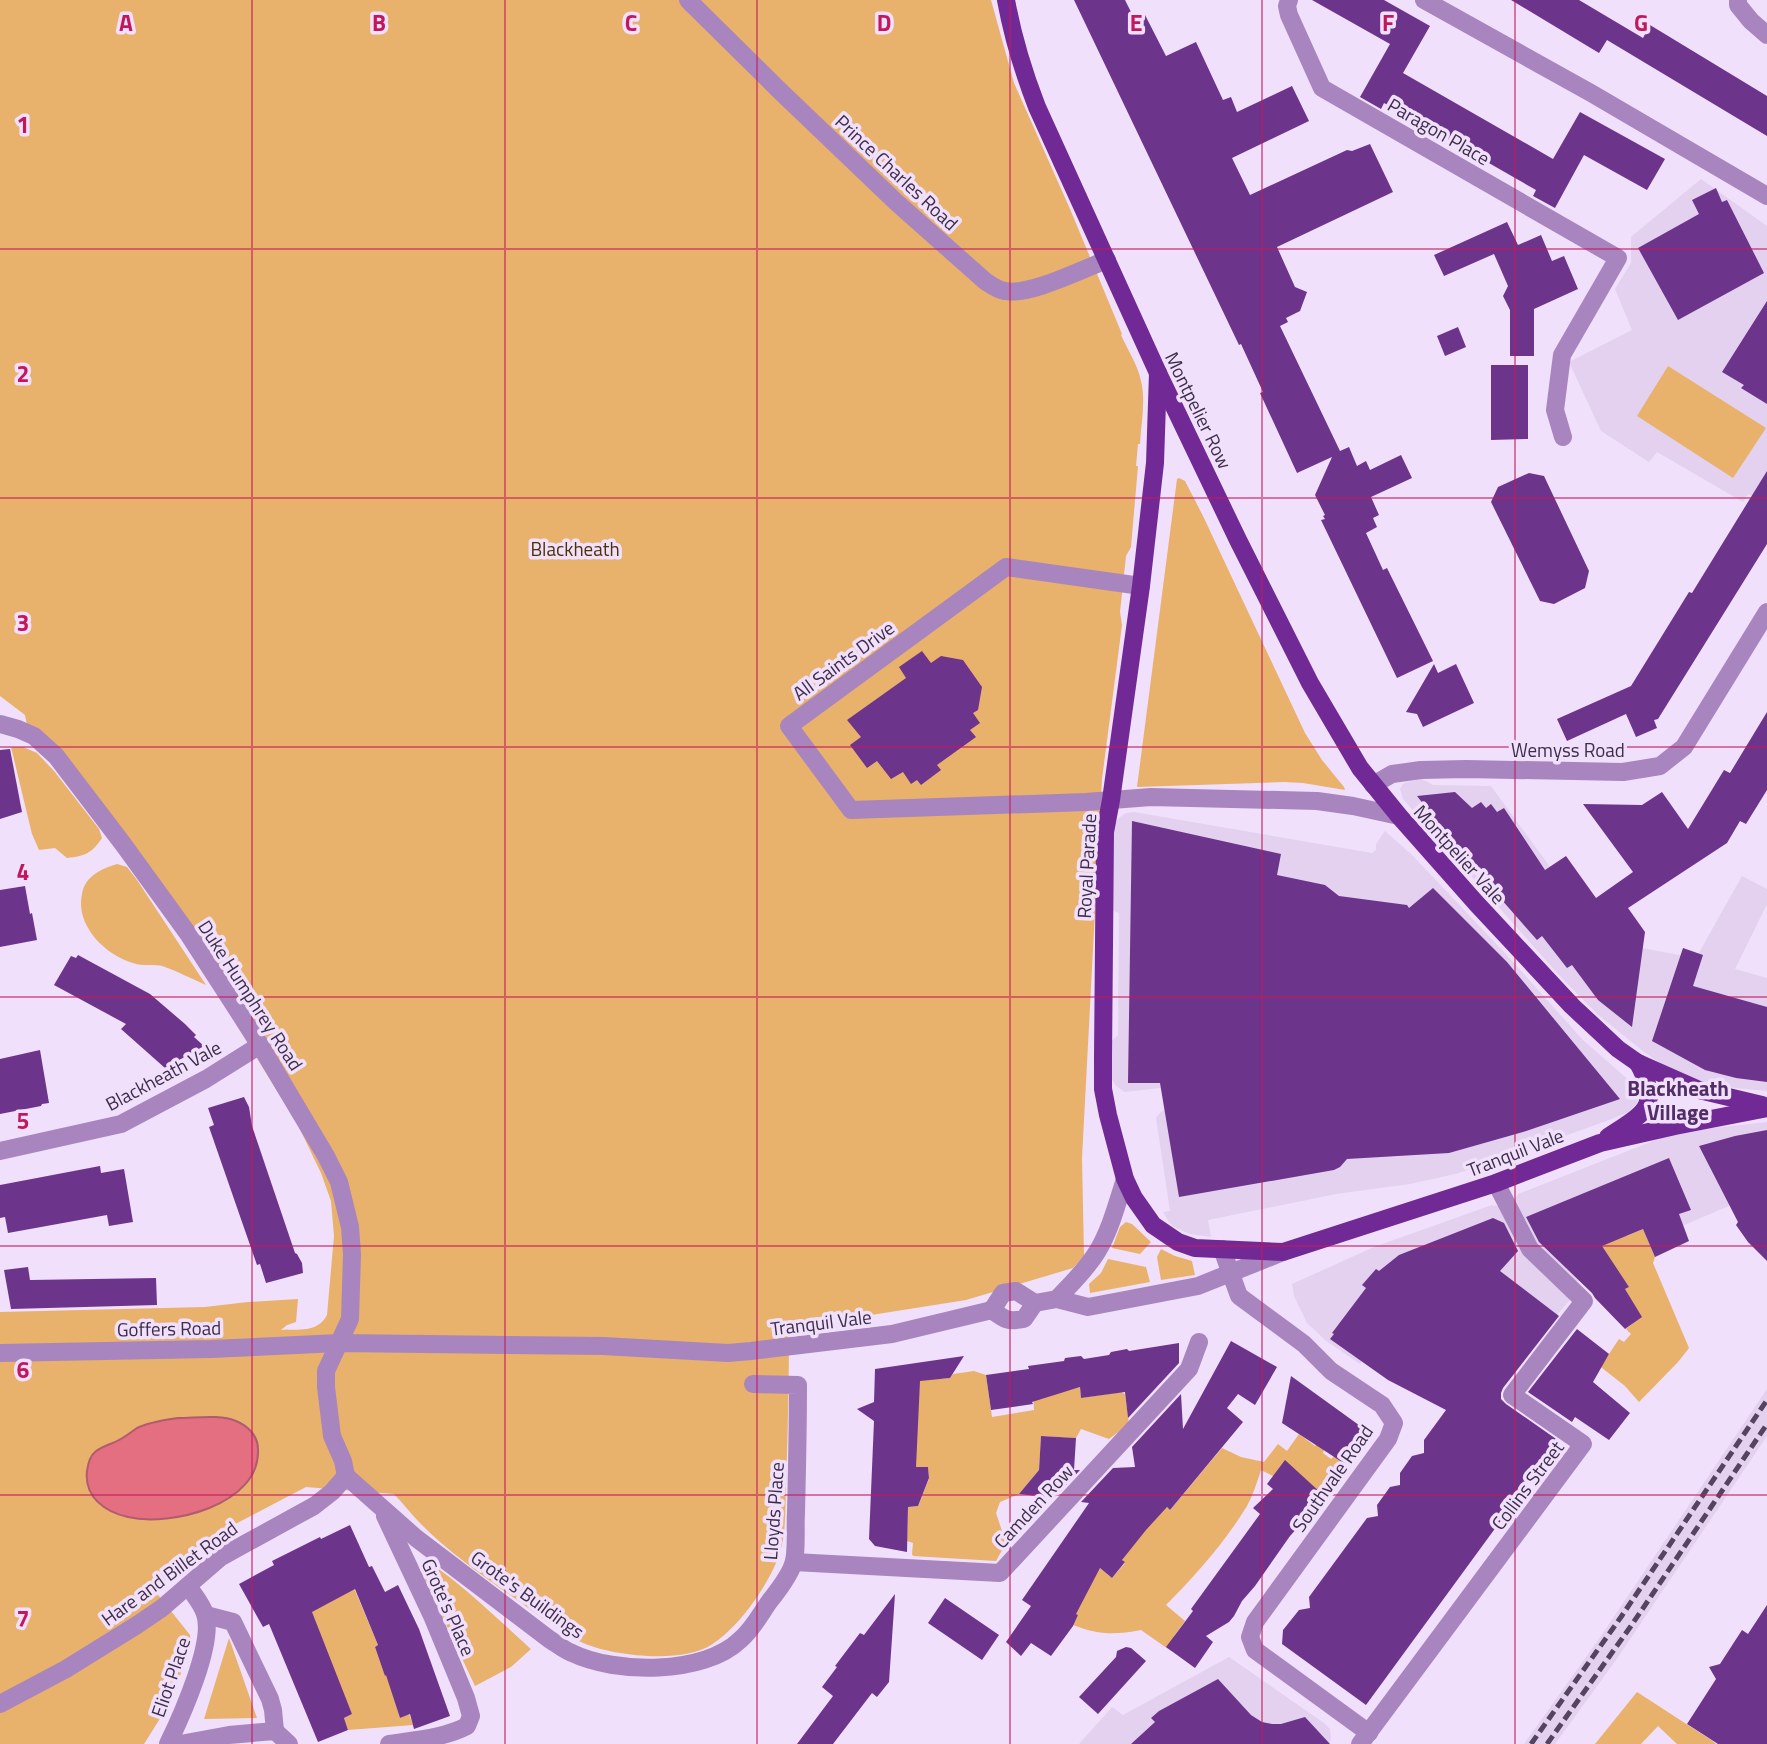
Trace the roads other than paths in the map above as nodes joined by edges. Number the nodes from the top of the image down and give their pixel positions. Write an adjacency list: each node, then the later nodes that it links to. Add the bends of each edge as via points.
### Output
1 (688, 0): 8 (street, Prince Charles Road, via 896,202 985,281 1007,292 1026,290)
2 (1006, 0): 8 (main road, Montpelier Row, via 1024,74)
3 (1289, 0): 10 (street, Paragon Place, via 1289,15 1322,88 1618,258 1562,355 1555,410)
4 (1424, 0): 7 (street)
5 (1738, 0): 6 (street)
6 (1767, 35)
7 (1767, 196)
8 (1107, 260): 9 (main road, Montpelier Row)
9 (1158, 373): 11 (main road, Royal Parade); 14 (main road, Montpelier Row, via 1310,683)
10 (1563, 437)
11 (1141, 586): 15 (main road, Royal Parade); 15 (street, All Saints Drive, via 1006,567 789,726 851,810)
12 (1767, 612): 14 (street, Wemyss Road, via 1684,747 1660,766 1623,772 1421,770 1399,772)
13 (2, 724): 17 (street, Duke Humphrey Road, via 34,736 56,756 189,936)
14 (1373, 785): 16 (main road, Montpelier Row)
15 (1111, 800): 16 (street, Montpelier Vale, via 1317,801); 23 (main road, Royal Parade, via 1105,832 1103,1089)
16 (1399, 816): 18 (main road, Montpelier Vale, via 1572,1006)
17 (260, 1045): 22 (street, Blackheath Vale, via 121,1124); 32 (street, Duke Humphrey Road, via 326,1156 345,1204 352,1254 350,1319)
18 (1637, 1063): 19 (main road, Montpelier Vale); 21 (main road, via 1647,1080 1649,1100 1636,1118)
19 (1699, 1090): 20 (main road, Tranquil Vale)
20 (1767, 1107): 21 (main road, Tranquil Vale)
21 (1600, 1143): 24 (main road, Tranquil Vale)
22 (0, 1151)
23 (1125, 1180): 25 (main road, Tranquil Vale, via 1145,1214 1164,1234 1195,1248); 28 (street, via 1099,1250)
24 (1496, 1183): 26 (main road, Tranquil Vale); 43 (street, Collins Street, via 1530,1250 1584,1301 1512,1395 1583,1444)
25 (1222, 1249): 26 (main road, Tranquil Vale); 27 (street, Southvale Road)
26 (1283, 1252): 27 (street, Tranquil Vale)
27 (1231, 1273): 28 (street, Tranquil Vale, via 1198,1286 1088,1307); 43 (street, Southvale Road, via 1239,1296 1304,1344 1331,1371 1382,1405 1394,1423 1388,1439 1255,1622 1250,1637 1255,1650)
28 (1057, 1299): 29 (street, Tranquil Vale)
29 (1035, 1303): 30 (street, Tranquil Vale, via 1024,1319 1010,1322); 30 (street, via 1016,1291 1003,1293)
30 (992, 1310): 32 (street, Tranquil Vale, via 892,1334 728,1353 603,1346)
31 (1199, 1342): 37 (street, Camden Row, via 1189,1369 1000,1573)
32 (339, 1343): 33 (street, Goffers Road); 35 (street, via 326,1371 326,1387 332,1436)
33 (0, 1353)
34 (753, 1384): 37 (street, Lloyds Place, via 798,1385)
35 (345, 1476): 36 (street, Grote's Buildings); 38 (street, Hare and Billet Road, via 314,1506 221,1558)
36 (380, 1507): 40 (street, Grote's Buildings, via 573,1654 625,1666 655,1667); 47 (street, Grote's Place, via 433,1618 471,1716 467,1726 456,1732)
37 (794, 1562): 40 (street, Lloyds Place, via 756,1622 739,1642)
38 (188, 1586): 39 (street); 41 (street, Hare and Billet Road, via 137,1625)
39 (206, 1615): 42 (street, via 233,1622 270,1699); 44 (street, Eliot Place, via 206,1639 197,1671)
40 (716, 1656)
41 (0, 1704)
42 (275, 1731): 45 (street, Eliot Place); 46 (street)
43 (1364, 1739)
44 (168, 1744)
45 (180, 1744)
46 (289, 1744)
47 (389, 1744)

